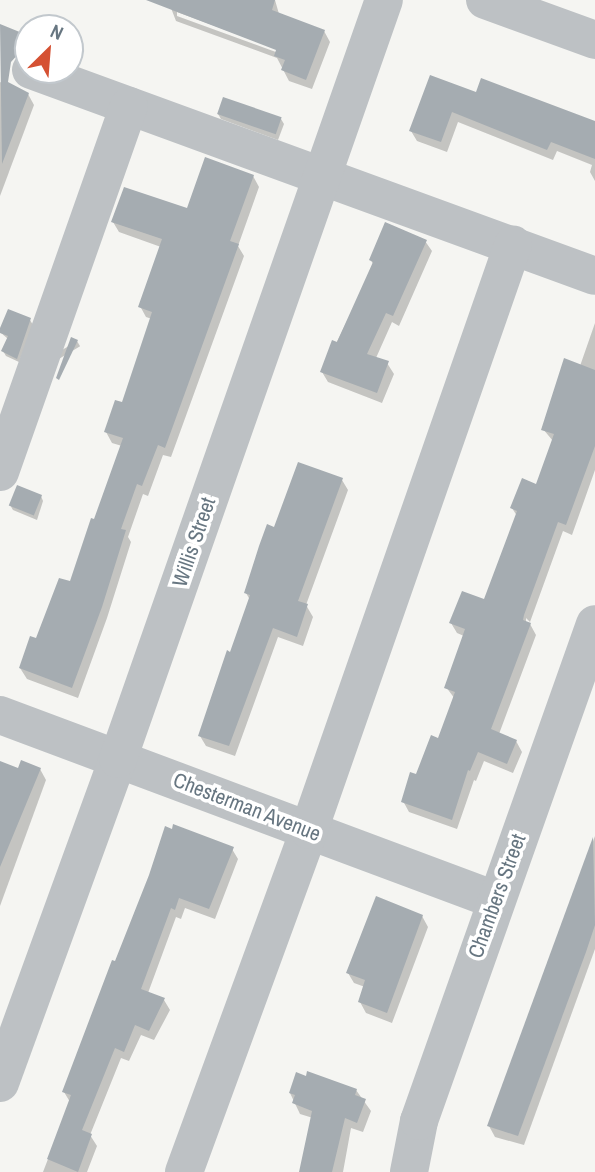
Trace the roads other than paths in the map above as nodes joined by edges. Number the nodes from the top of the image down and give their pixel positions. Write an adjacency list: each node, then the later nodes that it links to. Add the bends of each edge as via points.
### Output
1 (384, 0): 6 (street, Willis Street)
2 (485, 0): 3 (street)
3 (595, 40)
4 (70, 84): 5 (street)
5 (130, 106): 6 (street); 9 (street)
6 (322, 175): 7 (street); 12 (street, Willis Street)
7 (513, 245): 8 (street); 13 (street)
8 (595, 275)
9 (0, 472)
10 (595, 624): 14 (street, Chambers Street)
11 (0, 715): 12 (street, Chesterman Avenue)
12 (118, 759): 13 (street, Chesterman Avenue); 15 (street, Willis Street)
13 (309, 830): 14 (street, Chesterman Avenue); 16 (street)
14 (495, 900): 17 (street, Chambers Street, via 419,1121)
15 (0, 1083)
16 (184, 1172)
17 (409, 1172)

